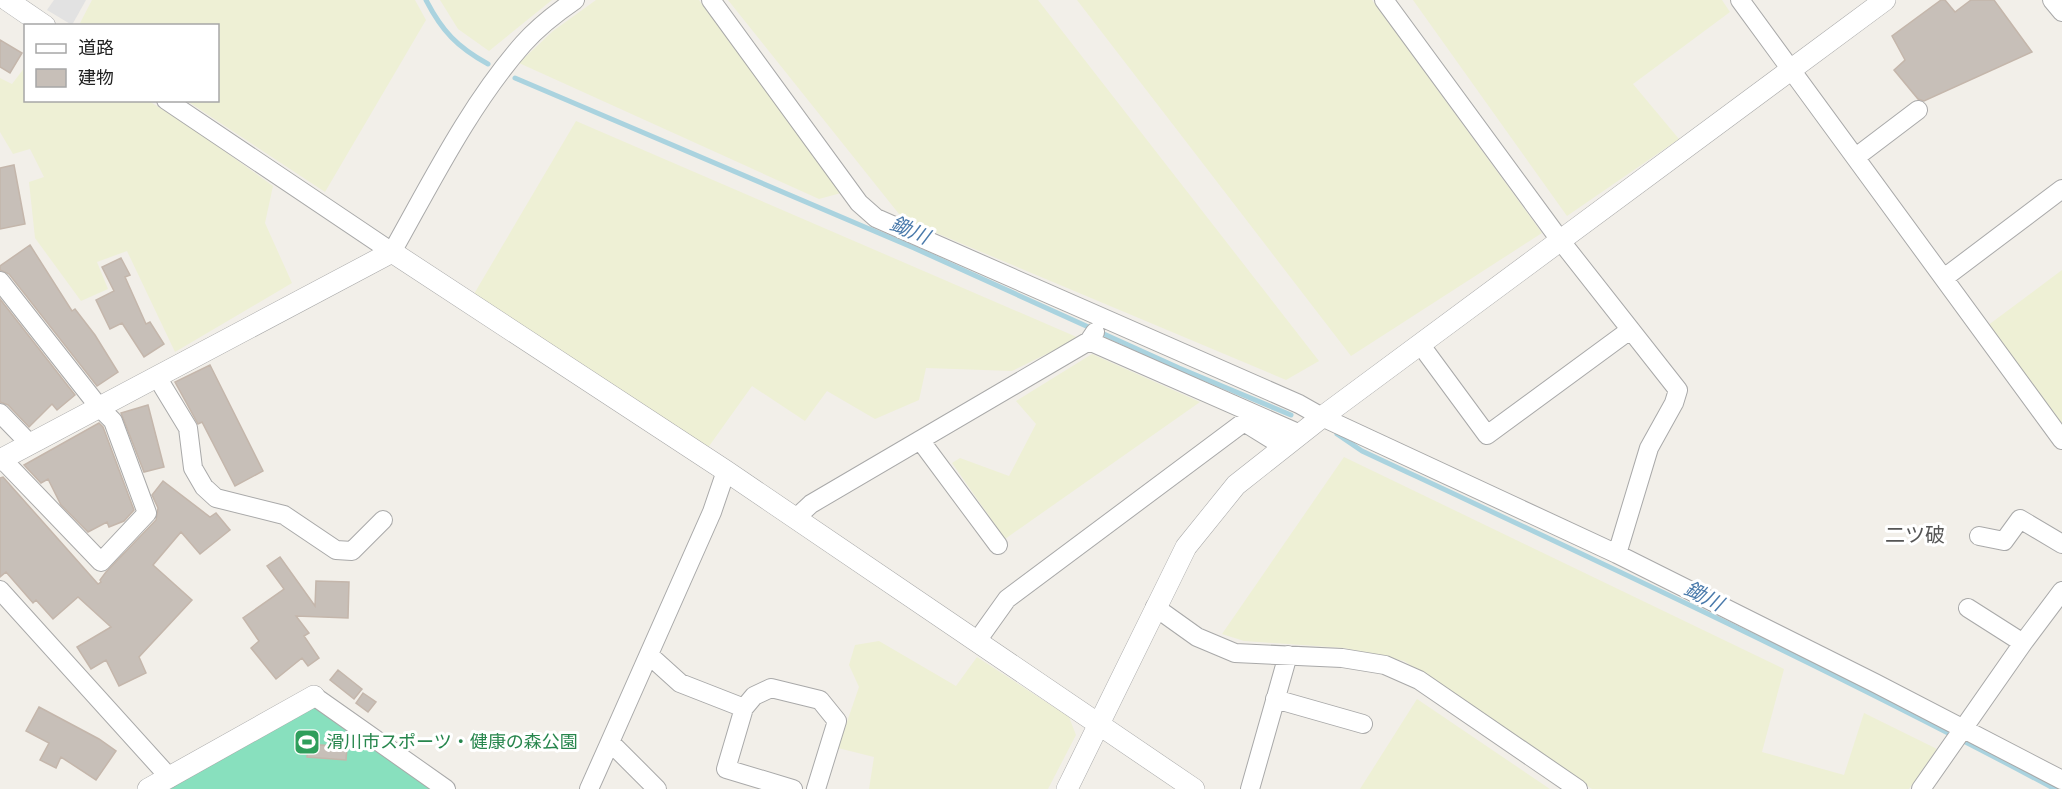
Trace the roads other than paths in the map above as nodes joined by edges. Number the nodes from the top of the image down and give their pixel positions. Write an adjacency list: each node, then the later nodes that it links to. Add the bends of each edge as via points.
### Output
1 (7, 0): 9 (street)
2 (575, 0): 16 (street, via 524,43 490,85)
3 (711, 0): 19 (street, via 859,203 876,218)
4 (1384, 0): 15 (street)
5 (1740, 0): 10 (street)
6 (1885, 0): 10 (street)
7 (2052, 0): 8 (street)
8 (2062, 12)
9 (42, 24)
10 (1791, 68): 13 (street); 15 (street)
11 (169, 102): 16 (street)
12 (1918, 110): 13 (street)
13 (1856, 157): 17 (street)
14 (2062, 189): 17 (street)
15 (1560, 240): 20 (street); 21 (street)
16 (392, 252): 22 (street); 31 (street)
17 (1944, 278): 27 (street)
18 (0, 281): 23 (street)
19 (1096, 329): 25 (street, via 1299,404); 26 (street); 28 (street)
20 (1630, 330): 21 (street, via 1487,435); 37 (street, via 1678,390 1649,448)
21 (1420, 344): 25 (street)
22 (157, 376): 23 (street); 33 (street, via 188,428 193,468 216,498 284,515 336,550 352,551)
23 (99, 407): 29 (street); 30 (street, via 113,421 147,513 101,562)
24 (0, 413): 29 (street)
25 (1322, 417): 28 (street); 37 (street)
26 (920, 440): 32 (street, via 811,504); 36 (street)
27 (2062, 440)
28 (1292, 441): 40 (street, via 1236,485 1186,547); 42 (street, via 1244,422 1006,599)
29 (30, 444): 30 (street)
30 (1, 459)
31 (726, 471): 32 (street); 44 (street)
32 (796, 518): 42 (street)
33 (383, 520)
34 (1979, 536): 35 (street, via 2004,541 2020,519)
35 (2062, 544)
36 (998, 545)
37 (1617, 554): 51 (street)
38 (0, 590): 53 (street)
39 (2062, 591): 43 (street)
40 (1155, 607): 45 (street, via 1197,637 1235,653); 49 (street)
41 (1968, 608): 43 (street)
42 (977, 642): 49 (street)
43 (2023, 643): 51 (street)
44 (649, 655): 48 (street, via 680,683); 52 (street)
45 (1288, 655): 47 (street); 64 (street, via 1385,665 1419,680)
46 (314, 696): 53 (street); 56 (street)
47 (1275, 699): 50 (street); 63 (street)
48 (744, 708): 59 (street, via 726,769); 60 (street, via 754,696 771,688 820,700 837,721)
49 (1099, 724): 61 (street); 62 (street)
50 (1363, 724)
51 (1960, 735): 54 (street); 65 (street)
52 (610, 742): 57 (street); 58 (street)
53 (170, 778): 55 (street)
54 (2062, 780)
55 (148, 789)
56 (446, 789)
57 (589, 789)
58 (657, 789)
59 (793, 789)
60 (816, 789)
61 (1067, 789)
62 (1194, 789)
63 (1250, 789)
64 (1578, 789)
65 (1921, 789)

